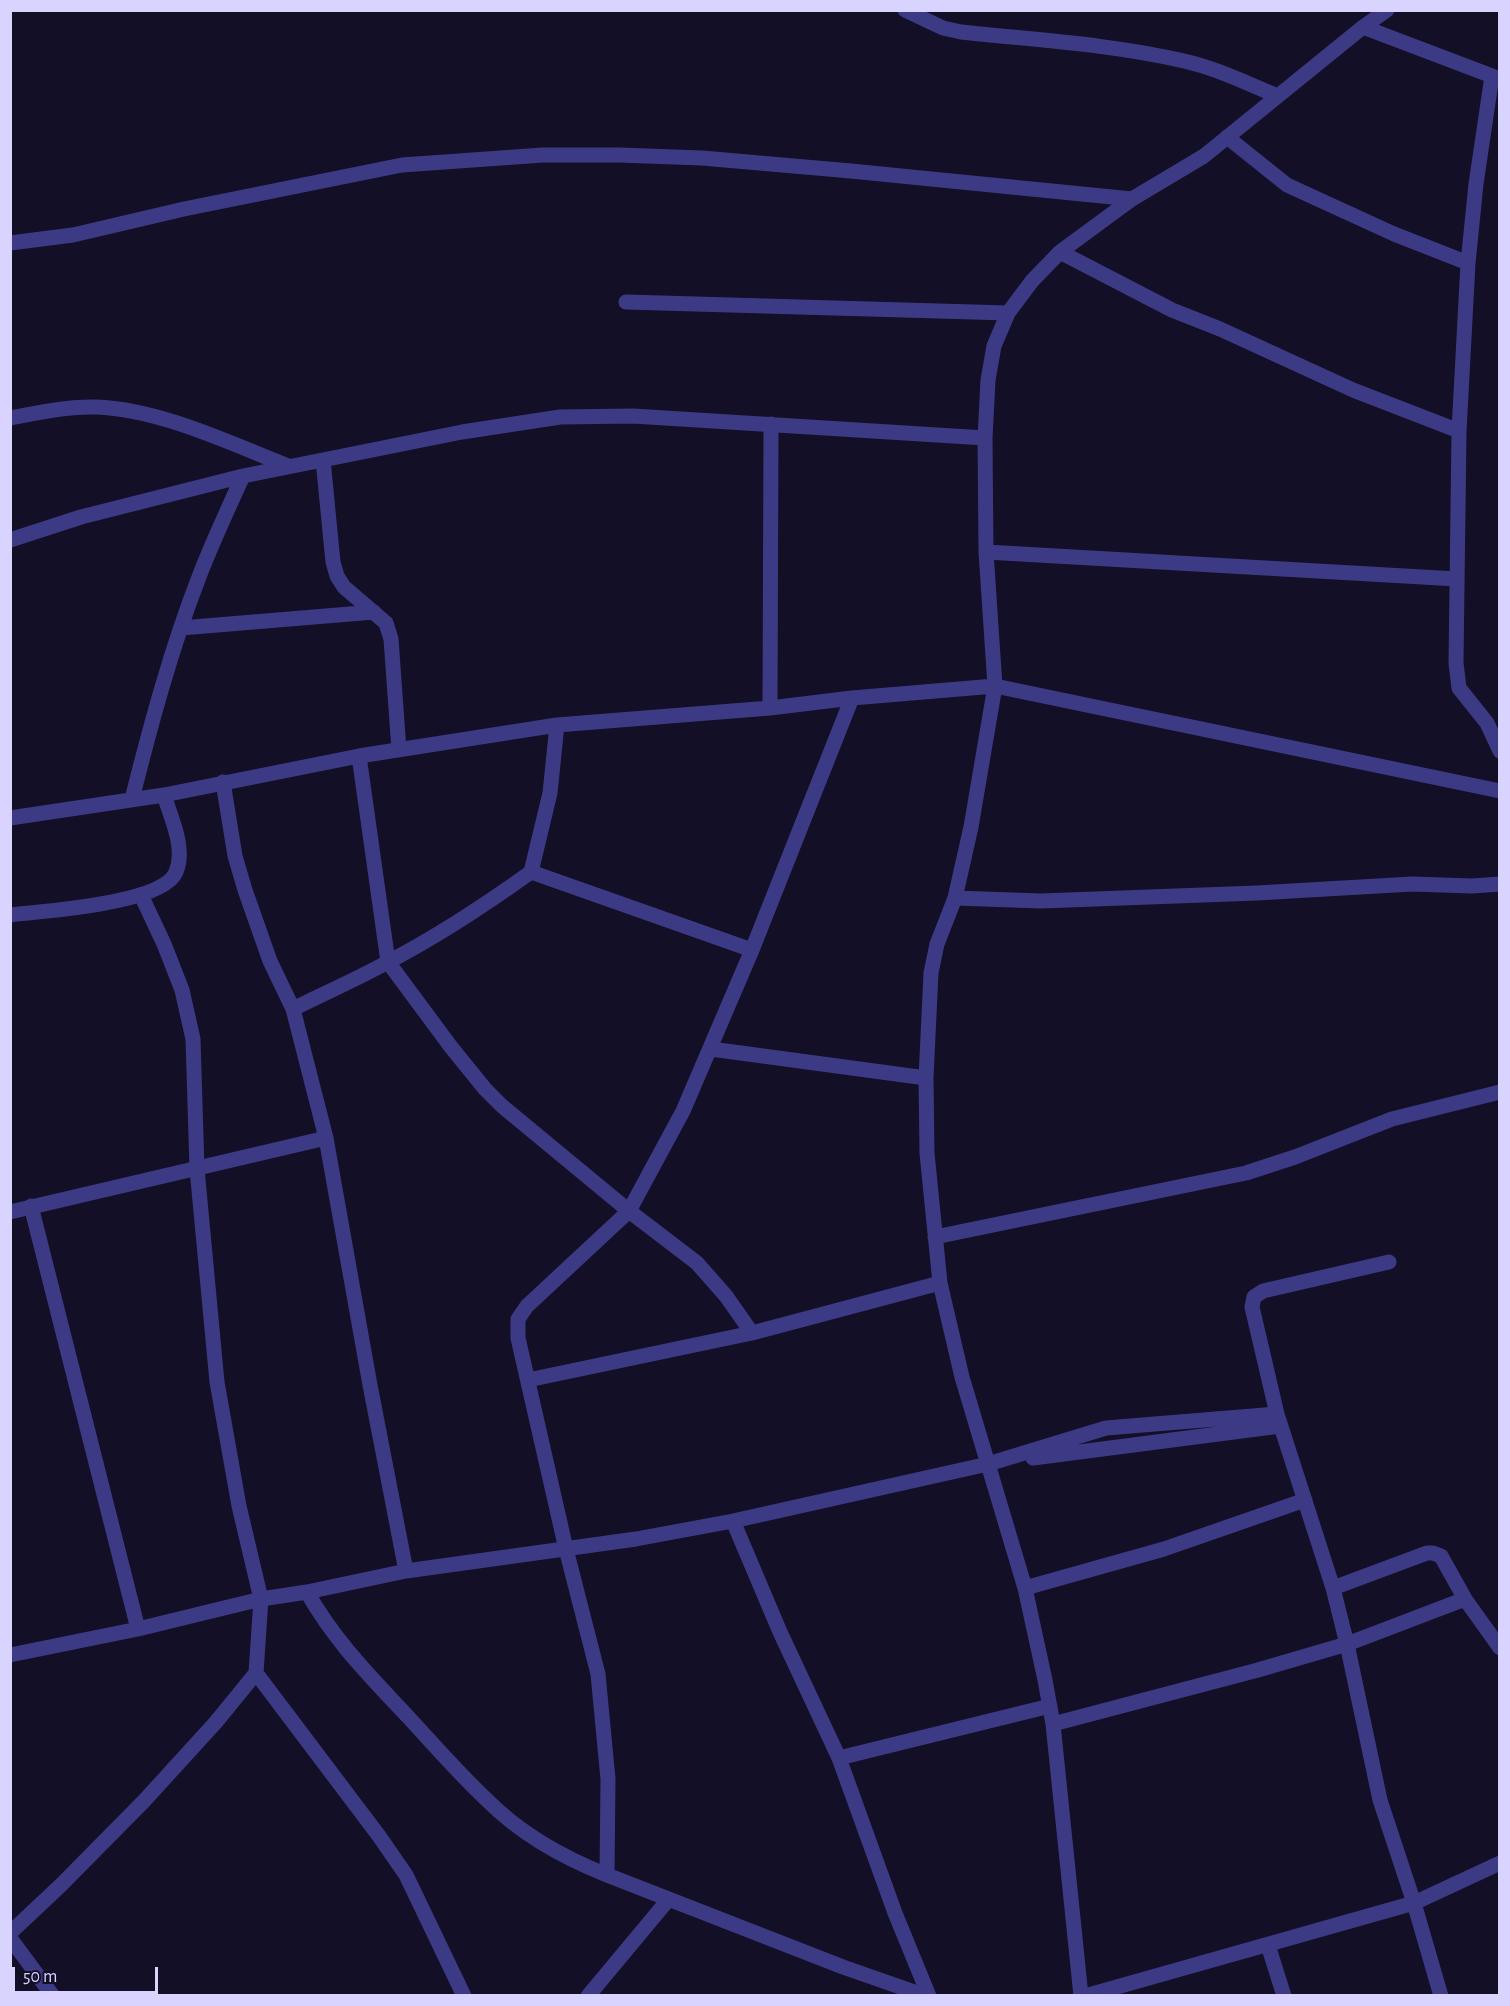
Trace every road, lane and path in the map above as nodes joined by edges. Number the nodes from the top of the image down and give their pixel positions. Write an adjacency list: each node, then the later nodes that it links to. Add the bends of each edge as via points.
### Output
1 (905, 10): 5 (street, via 961,32 1186,61)
2 (1387, 10): 3 (street)
3 (1363, 27): 4 (street); 5 (street)
4 (1496, 77): 10 (street, via 1476,184)
5 (1278, 96): 6 (street)
6 (1227, 137): 7 (street, via 1204,156); 10 (street, via 1287,185)
7 (1132, 199): 8 (street, via 702,158 543,155 402,165 73,235); 9 (street)
8 (10, 243)
9 (1060, 252): 12 (street, via 1032,280); 15 (street, via 1172,310 1353,390)
10 (1468, 263): 15 (street)
11 (626, 302): 12 (street)
12 (1008, 313): 16 (street, via 994,346)
13 (10, 418): 18 (street, via 76,408 127,411 204,432)
14 (771, 424): 16 (street); 17 (street, via 633,416 560,417); 27 (street)
15 (1459, 431): 22 (street)
16 (985, 438): 21 (street)
17 (323, 460): 18 (street); 23 (street, via 333,562 344,588)
18 (288, 466): 19 (street)
19 (243, 476): 20 (street, via 81,517); 24 (street)
20 (10, 540)
21 (986, 552): 22 (street); 25 (street)
22 (1457, 579): 30 (street, via 1456,663 1460,688 1487,723)
23 (374, 612): 24 (street); 29 (street, via 386,623 391,639)
24 (181, 628): 35 (street)
25 (994, 686): 26 (street); 33 (street); 40 (street)
26 (852, 698): 27 (street); 42 (street)
27 (770, 708): 28 (street)
28 (557, 725): 29 (street); 37 (street, via 550,793)
29 (399, 750): 31 (street)
30 (1500, 751)
31 (359, 756): 32 (street); 43 (street)
32 (223, 782): 34 (street); 44 (street, via 245,890 270,961)
33 (1500, 791)
34 (164, 795): 35 (street); 39 (street, via 178,840 176,873 166,883)
35 (132, 799): 36 (street)
36 (10, 818)
37 (531, 872): 42 (street); 43 (street, via 484,906)
38 (1500, 884): 40 (street, via 1412,884 1041,901)
39 (141, 895): 41 (street); 49 (street, via 164,944 188,1014 193,1039)
40 (955, 898): 46 (street, via 937,944 932,973)
41 (10, 915)
42 (752, 950): 45 (street)
43 (388, 962): 44 (street); 51 (street, via 493,1097)
44 (293, 1009): 48 (street)
45 (711, 1049): 46 (street); 51 (street, via 683,1111)
46 (926, 1078): 53 (street, via 927,1153)
47 (1500, 1092): 53 (street, via 1392,1119 1246,1173)
48 (326, 1138): 49 (street); 63 (street)
49 (197, 1169): 50 (street); 67 (street, via 217,1382 239,1506)
50 (31, 1206): 52 (street); 69 (street)
51 (629, 1211): 56 (street, via 697,1263); 57 (street, via 527,1306 518,1319 518,1338)
52 (10, 1212)
53 (935, 1237): 55 (street)
54 (1389, 1262): 58 (street, via 1263,1291 1254,1297 1252,1307)
55 (940, 1283): 56 (street); 59 (street)
56 (752, 1333): 57 (street)
57 (528, 1380): 62 (street)
58 (1279, 1420): 59 (street, via 1106,1428); 60 (street)
59 (988, 1464): 61 (street); 64 (street)
60 (1305, 1500): 64 (street, via 1164,1549); 65 (street)
61 (733, 1521): 62 (street); 76 (street)
62 (566, 1549): 63 (street); 78 (street, via 598,1674 608,1779)
63 (406, 1571): 66 (street)
64 (1024, 1588): 74 (street)
65 (1333, 1588): 68 (street, via 1433,1553 1441,1556); 70 (street)
66 (308, 1592): 67 (street); 78 (street, via 323,1620 356,1663 489,1803 528,1834)
67 (261, 1599): 69 (street); 73 (street)
68 (1465, 1599): 70 (street); 71 (street)
69 (138, 1629): 72 (street)
70 (1347, 1644): 75 (street); 80 (street, via 1380,1800)
71 (1500, 1648)
72 (10, 1655)
73 (256, 1673): 81 (street, via 144,1801); 85 (street, via 406,1875)
74 (1050, 1706): 75 (street); 76 (street)
75 (1053, 1724): 88 (street)
76 (839, 1758): 87 (street)
77 (1500, 1863): 80 (street)
78 (607, 1875): 79 (street)
79 (668, 1900): 86 (street); 87 (street)
80 (1414, 1903): 83 (street); 90 (street)
81 (10, 1933)
82 (10, 1938): 84 (street)
83 (1268, 1945): 88 (street); 89 (street)
84 (53, 1995)
85 (464, 1995)
86 (588, 1995)
87 (928, 1995)
88 (1083, 1995)
89 (1284, 1995)
90 (1441, 1995)

